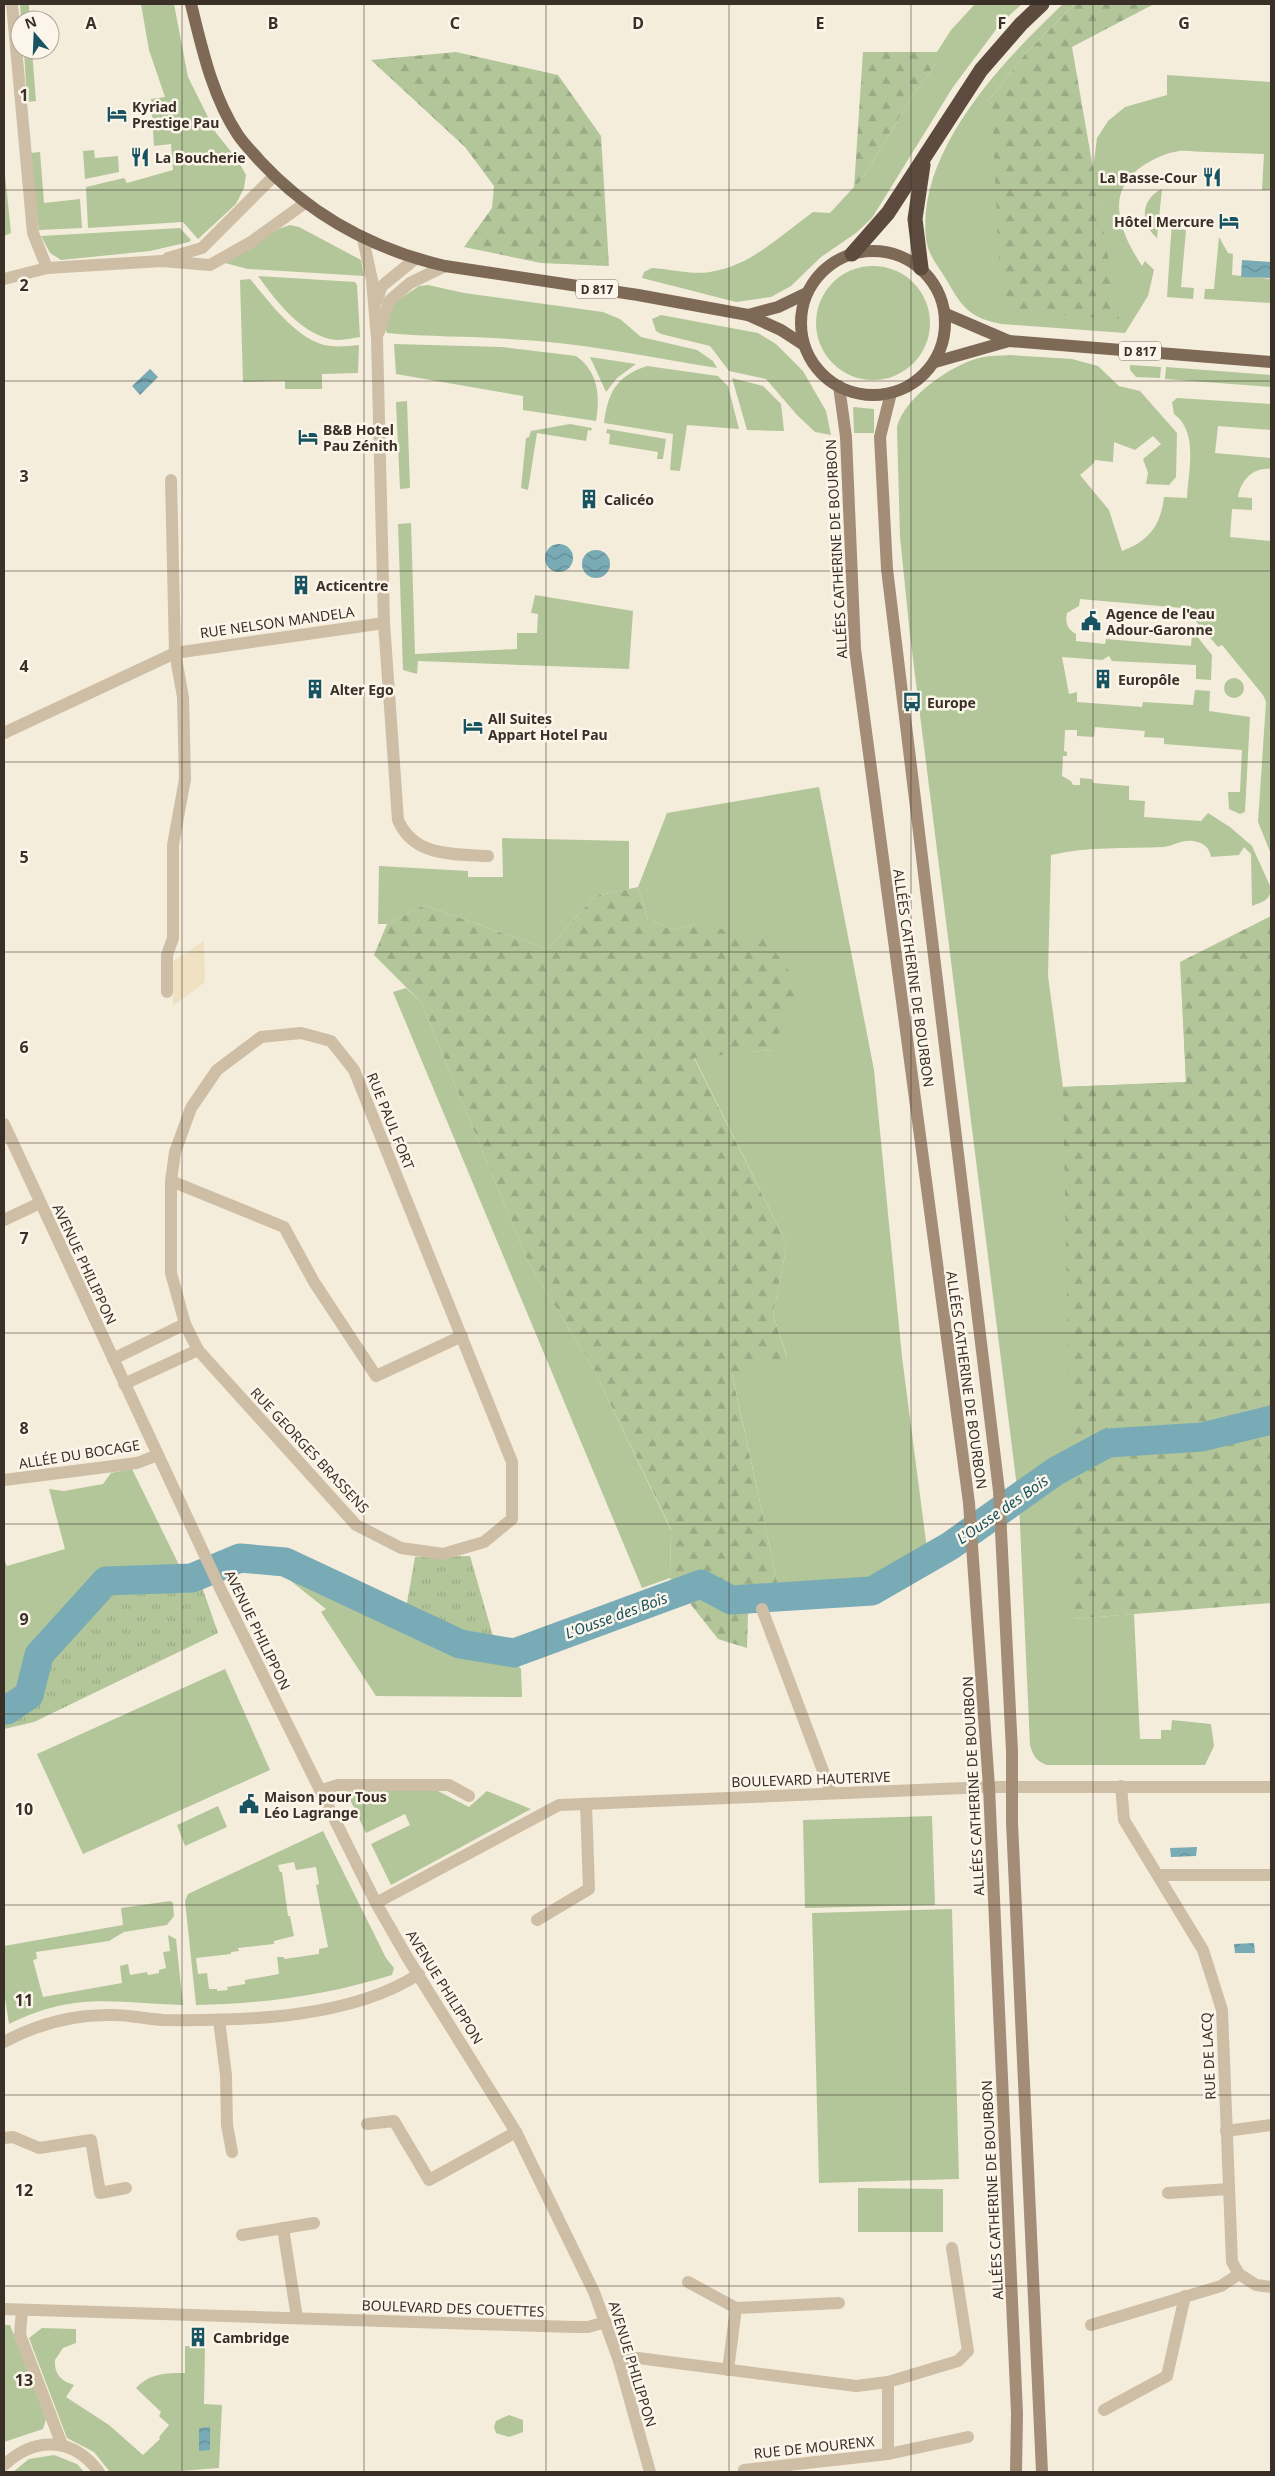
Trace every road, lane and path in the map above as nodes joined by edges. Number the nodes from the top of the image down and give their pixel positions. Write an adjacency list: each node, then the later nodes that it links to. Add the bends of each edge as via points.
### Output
1 (12, 4): 12 (street, via 34,233)
2 (191, 4): 5 (main road, D 817, via 217,94 238,136)
3 (1042, 4): 4 (highway, via 980,70)
4 (924, 160): 8 (highway, via 888,213); 13 (highway, via 915,219)
5 (274, 176): 6 (main road, D 817); 10 (street, via 202,248)
6 (304, 203): 7 (main road, D 817); 10 (street, via 251,242 210,265)
7 (363, 239): 9 (main road, D 817); 16 (street)
8 (852, 254): 13 (main road, via 881,251 909,259); 15 (main road, via 826,269)
9 (415, 259): 11 (main road, D 817); 16 (street, via 382,286)
10 (162, 260): 12 (street)
11 (445, 266): 18 (main road, D 817); 19 (street, via 410,283 389,301)
12 (47, 268): 14 (street)
13 (921, 268): 17 (main road, via 936,286)
14 (4, 279)
15 (808, 293): 18 (main road, D 817, via 778,307); 21 (main road, via 801,318)
16 (374, 306): 19 (street)
17 (946, 314): 20 (main road, D 817); 22 (main road, via 944,339)
18 (748, 315): 21 (main road, D 817)
19 (377, 339): 27 (street)
20 (1009, 341): 22 (main road, D 817); 23 (main road, D 817)
21 (804, 345): 24 (main road, via 819,371)
22 (934, 362): 25 (main road, via 920,378)
23 (1271, 362)
24 (839, 386): 25 (main road, via 860,394); 45 (main road, ALLÉES CATHERINE DE BOURBON, via 846,437 855,649 969,1503)
25 (891, 392): 46 (main road, ALLÉES CATHERINE DE BOURBON, via 880,437 887,569 999,1491)
26 (171, 480): 28 (street)
27 (384, 623): 28 (street, RUE NELSON MANDELA); 30 (street, via 396,809 403,833 416,845 436,852)
28 (175, 653): 29 (street, RUE NELSON MANDELA); 31 (street, via 183,697 185,779 173,845 172,938 167,955)
29 (4, 733)
30 (488, 856)
31 (167, 992)
32 (4, 1124): 34 (street, AVENUE PHILIPPON)
33 (170, 1181): 36 (street, RUE GEORGES BRASSENS, via 171,1273); 37 (street, via 284,1228 314,1282 376,1376); 37 (street, RUE PAUL FORT, via 174,1152 191,1108 217,1070 261,1037 301,1033 331,1041 354,1070)
34 (40, 1202): 35 (street); 39 (street, AVENUE PHILIPPON)
35 (4, 1220)
36 (186, 1324): 38 (street, RUE GEORGES BRASSENS); 39 (street)
37 (462, 1336): 38 (street, RUE GEORGES BRASSENS, via 512,1462 512,1519 484,1542 443,1554 401,1548 356,1525)
38 (198, 1350): 40 (street)
39 (113, 1359): 40 (street, AVENUE PHILIPPON)
40 (124, 1384): 41 (street, AVENUE PHILIPPON)
41 (158, 1455): 42 (street, ALLÉE DU BOCAGE, via 137,1463); 48 (street, AVENUE PHILIPPON, via 220,1588)
42 (4, 1480)
43 (762, 1609): 49 (street)
44 (1121, 1786): 46 (street, BOULEVARD HAUTERIVE); 47 (street, BOULEVARD HAUTERIVE); 52 (street, RUE DE LACQ, via 1124,1820)
45 (989, 1787): 46 (street, BOULEVARD HAUTERIVE); 49 (street, BOULEVARD HAUTERIVE); 94 (main road, ALLÉES CATHERINE DE BOURBON, via 1017,2413)
46 (1011, 1787): 95 (main road, ALLÉES CATHERINE DE BOURBON)
47 (1271, 1787)
48 (322, 1790): 50 (street, via 338,1785 449,1784); 54 (street, AVENUE PHILIPPON)
49 (831, 1792): 51 (street, BOULEVARD HAUTERIVE)
50 (469, 1796)
51 (586, 1804): 54 (street, BOULEVARD HAUTERIVE, via 559,1806); 55 (street, via 589,1889)
52 (1159, 1875): 53 (street); 61 (street, RUE DE LACQ, via 1203,1950 1222,2010)
53 (1271, 1875)
54 (376, 1903): 56 (street, AVENUE PHILIPPON)
55 (537, 1920)
56 (418, 1974): 57 (street, via 394,1990 347,2005); 62 (street, AVENUE PHILIPPON)
57 (219, 2020): 58 (street, via 157,2020 113,2015 66,2019 27,2030); 64 (street)
58 (4, 2042)
59 (367, 2124): 62 (street, via 394,2121 430,2180)
60 (1271, 2125): 61 (street)
61 (1226, 2131): 66 (street, RUE DE LACQ)
62 (516, 2132): 81 (street, AVENUE PHILIPPON)
63 (4, 2138): 65 (street, via 13,2137 39,2148 91,2140 100,2193)
64 (232, 2152)
65 (126, 2188)
66 (1229, 2189): 67 (street); 72 (street, RUE DE LACQ, via 1232,2262)
67 (1168, 2193)
68 (314, 2223): 69 (street)
69 (283, 2228): 70 (street); 80 (street)
70 (242, 2235)
71 (952, 2248): 85 (street, via 968,2351 958,2361)
72 (1238, 2274): 74 (street, via 1256,2285); 75 (street, via 1221,2286)
73 (688, 2282): 77 (street)
74 (1271, 2287)
75 (1185, 2296): 82 (street); 86 (street, via 1167,2376)
76 (839, 2303): 77 (street)
77 (736, 2308): 84 (street)
78 (4, 2310): 79 (street, BOULEVARD DES COUETTES)
79 (22, 2310): 80 (street, BOULEVARD DES COUETTES); 88 (street, via 20,2335)
80 (297, 2318): 81 (street, BOULEVARD DES COUETTES, via 575,2327)
81 (606, 2322): 83 (street, AVENUE PHILIPPON)
82 (1091, 2325)
83 (619, 2361): 84 (street, via 638,2358); 93 (street, AVENUE PHILIPPON)
84 (728, 2370): 85 (street, via 856,2386)
85 (888, 2382): 89 (street, RUE DE MOURENX)
86 (1104, 2410)
87 (968, 2438): 89 (street, RUE DE MOURENX)
88 (62, 2445): 90 (street, via 30,2447); 92 (street, via 91,2461)
89 (888, 2454): 91 (street, RUE DE MOURENX)
90 (4, 2465)
91 (744, 2470)
92 (99, 2472)
93 (650, 2472)
94 (1016, 2472)
95 (1042, 2472)

